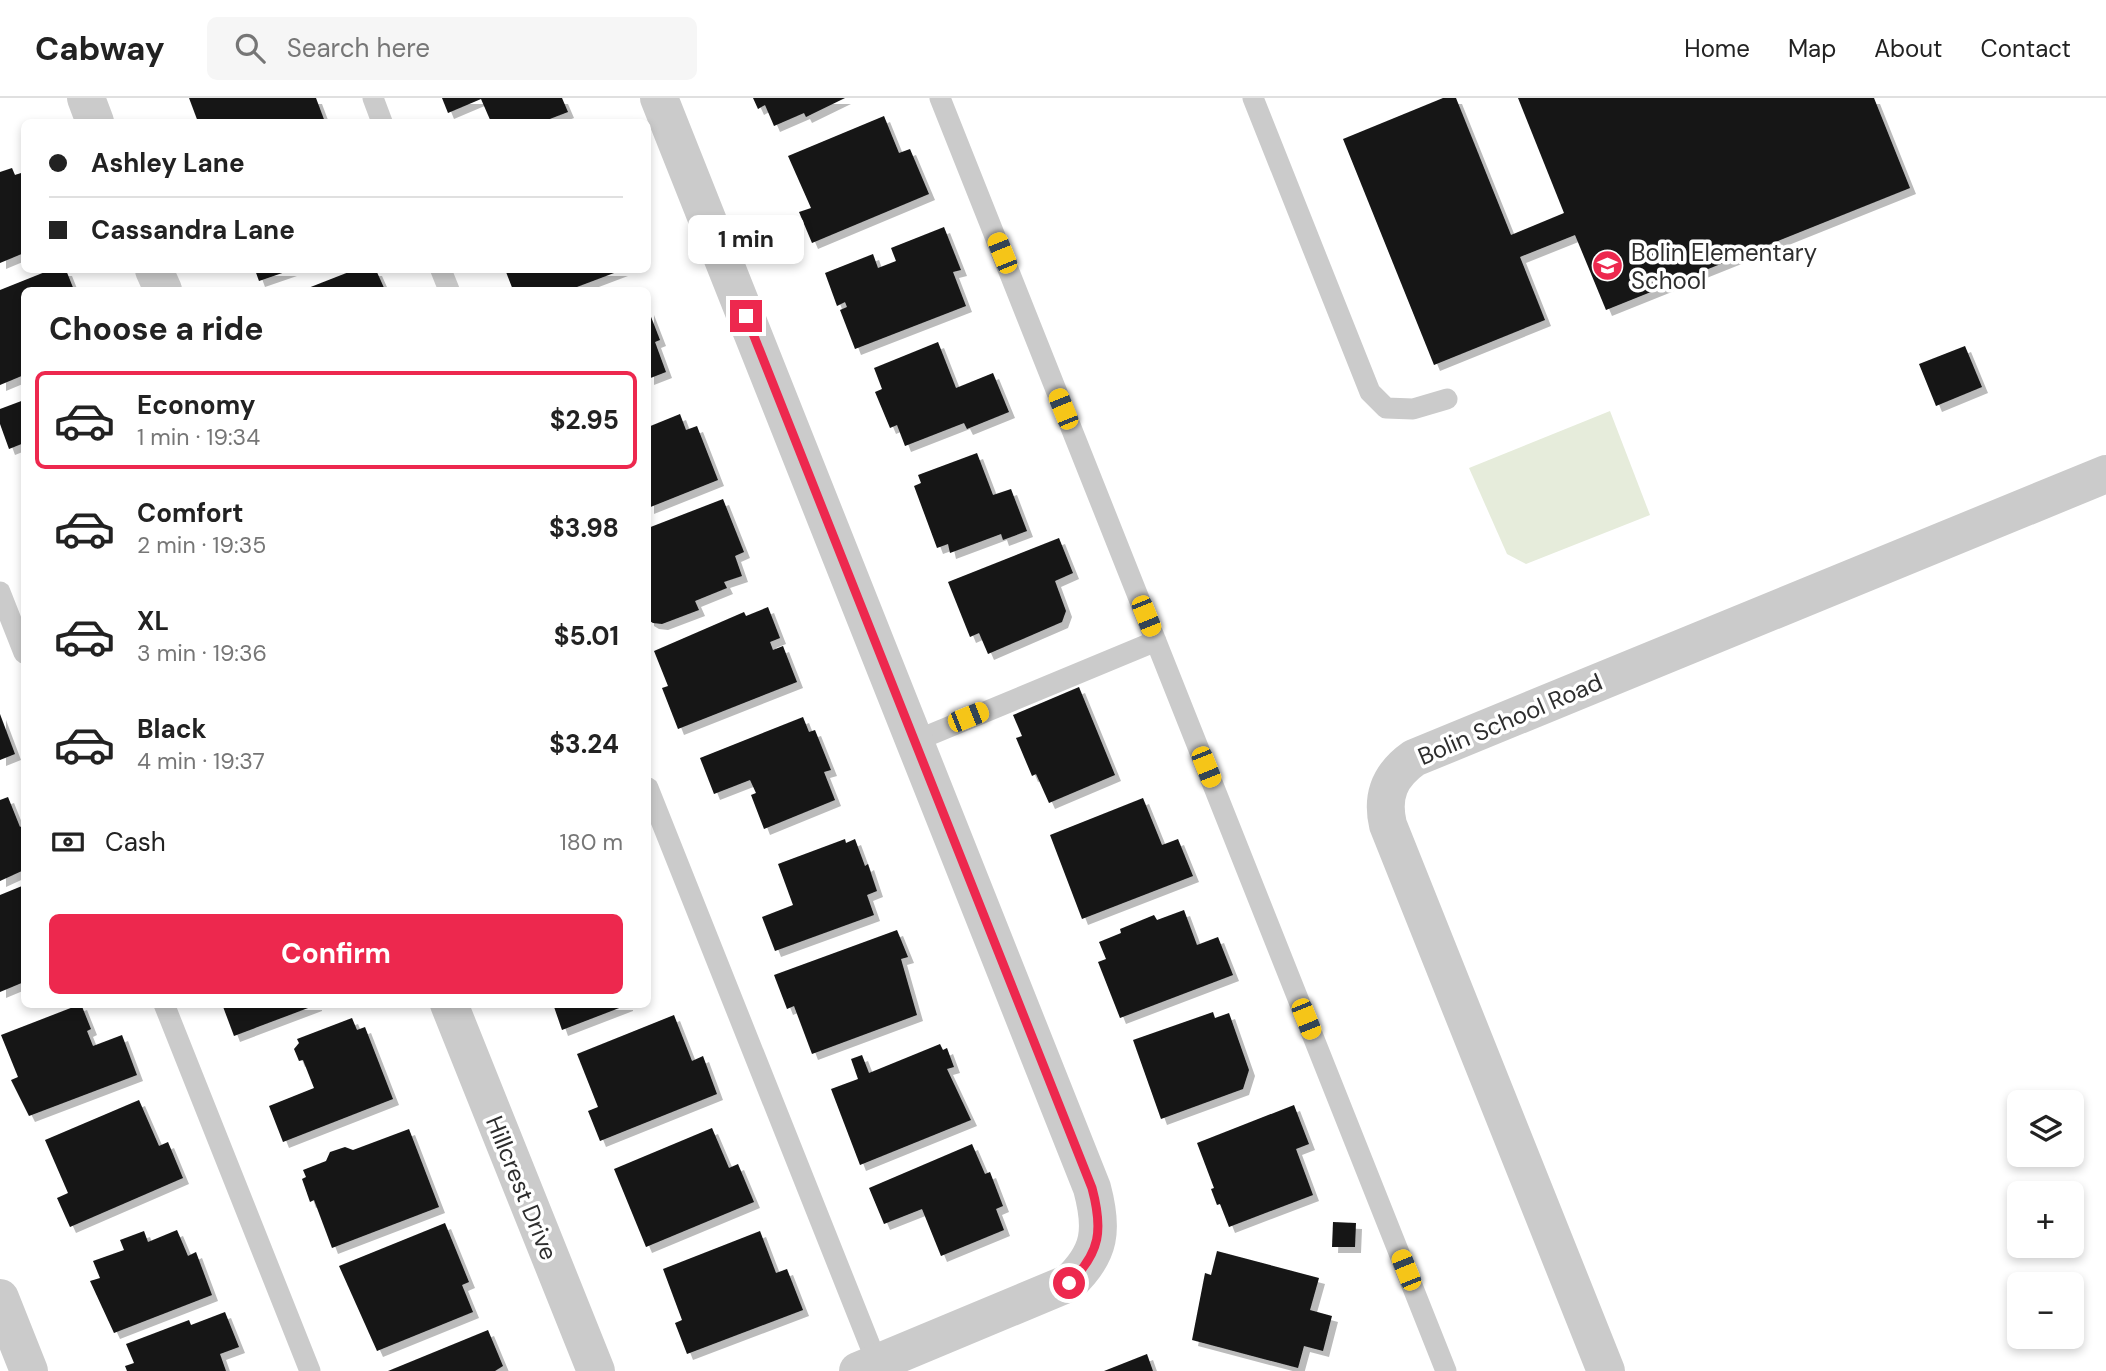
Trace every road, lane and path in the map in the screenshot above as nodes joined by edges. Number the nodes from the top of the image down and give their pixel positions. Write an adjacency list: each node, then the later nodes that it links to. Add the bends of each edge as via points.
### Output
1 (86, 98): 6 (street)
2 (373, 98): 7 (lane)
3 (940, 98): 11 (lane)
4 (1253, 98): 8 (lane, via 1370,391 1386,408 1413,409)
5 (658, 112): 13 (street)
6 (95, 119)
7 (381, 119)
8 (1447, 399)
9 (2106, 474): 23 (street, Bolin School Road, via 1414,758 1391,779 1385,802 1388,825)
10 (0, 592): 12 (lane)
11 (1156, 642): 13 (lane); 22 (lane)
12 (21, 645)
13 (915, 741): 18 (street, via 1092,1188 1099,1215 1098,1239 1087,1267 1069,1283)
14 (651, 796): 18 (lane)
15 (166, 1008): 20 (lane)
16 (451, 1008): 21 (street, Hillcrest Drive)
17 (0, 1298): 19 (street)
18 (868, 1367)
19 (29, 1371)
20 (310, 1371)
21 (596, 1371)
22 (1446, 1371)
23 (1606, 1371)

